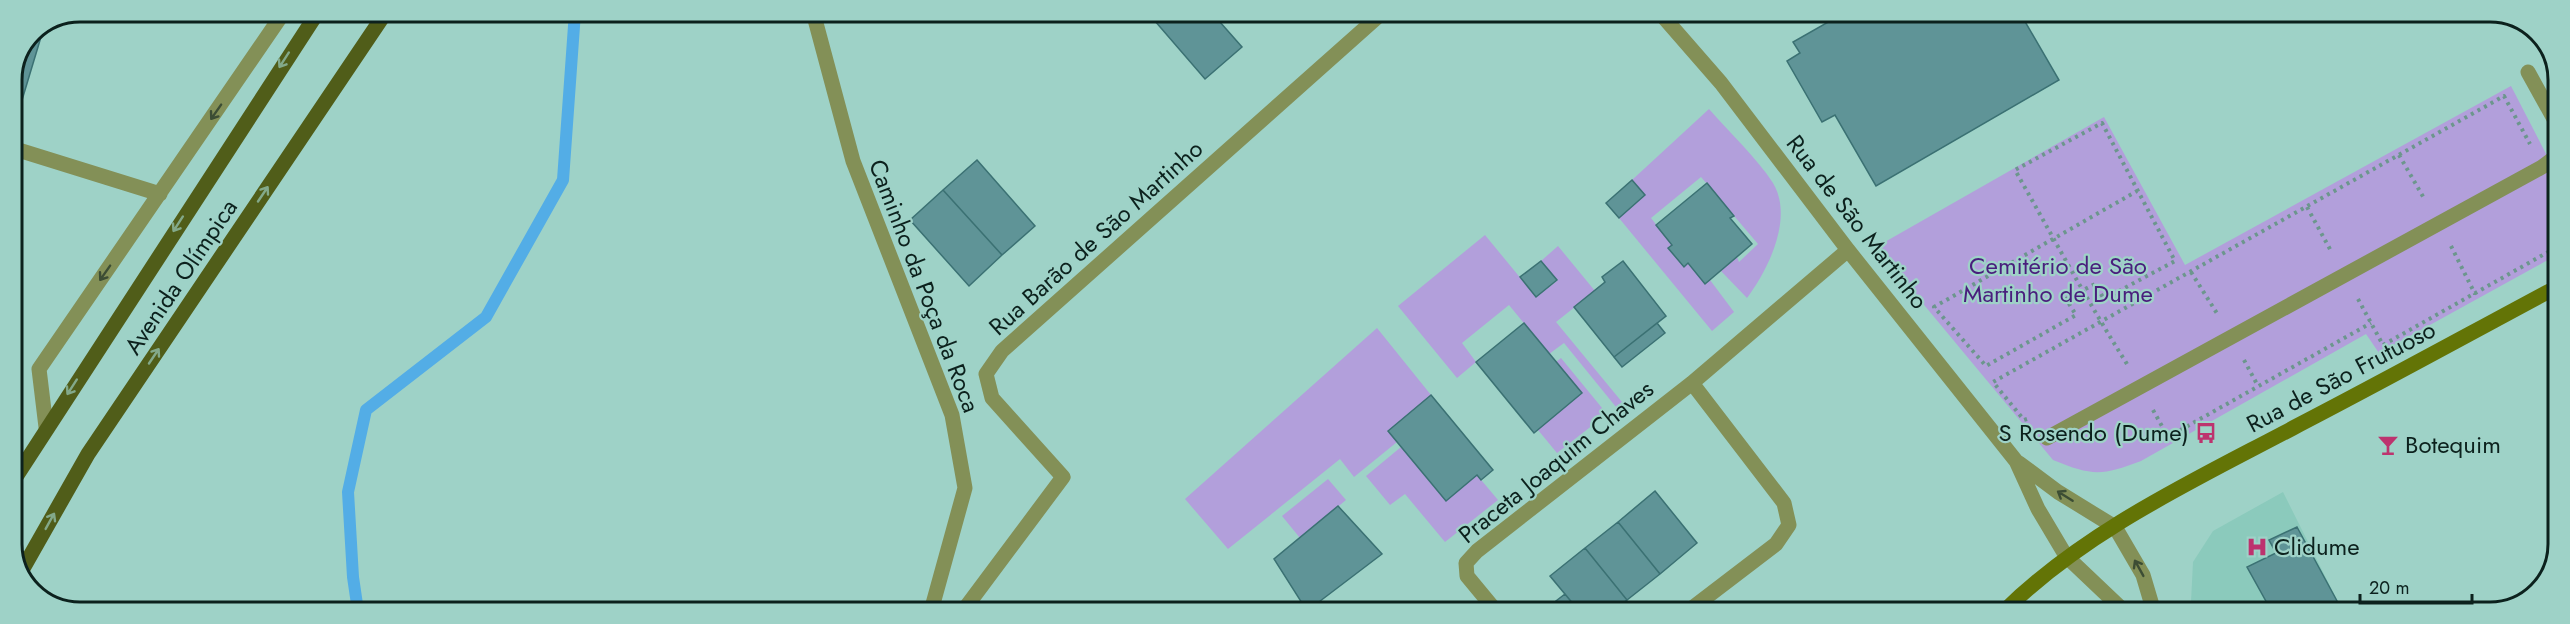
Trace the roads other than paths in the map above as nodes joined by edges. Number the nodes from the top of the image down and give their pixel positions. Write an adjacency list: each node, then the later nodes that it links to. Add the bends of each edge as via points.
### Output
1 (277, 22): 11 (street, one-way to 11)
2 (311, 22): 15 (main road, Avenida Olímpica, one-way to 15)
3 (379, 22): 21 (main road, Avenida Olímpica, one-way to 3, via 88,454)
4 (816, 22): 22 (street, Caminho da Poça da Roca, via 853,161 952,415 965,488)
5 (1372, 22): 23 (street, Rua Barão de São Martinho, via 1002,351 986,374 992,398 1063,477)
6 (1668, 22): 12 (street, Rua de São Martinho, via 1721,83)
7 (2529, 72): 8 (street)
8 (2547, 106)
9 (22, 151): 11 (street)
10 (2547, 163): 16 (street)
11 (160, 194): 15 (street, one-way to 15, via 39,369)
12 (1848, 250): 14 (street, Praceta Joaquim Chaves); 17 (street, Rua de São Martinho)
13 (2547, 292): 19 (street, Rua de São Frutuoso, via 2220,466)
14 (1692, 383): 24 (street, Praceta Joaquim Chaves, via 1477,551 1466,563 1467,576); 25 (street, Praceta Joaquim Chaves, via 1784,503 1789,525 1776,544)
15 (46, 427): 18 (main road, Avenida Olímpica)
16 (2047, 438)
17 (2016, 461): 19 (street, Rua de São Martinho, one-way to 17); 20 (street, Rua de São Martinho)
18 (23, 465)
19 (2115, 527): 20 (street, Rua de São Frutuoso); 28 (street, one-way to 19, via 2143,575)
20 (2066, 556): 26 (street, Rua de São Frutuoso); 27 (street, Rua de São Martinho)
21 (26, 563)
22 (934, 602)
23 (970, 602)
24 (1489, 602)
25 (1700, 602)
26 (2014, 602)
27 (2114, 602)
28 (2151, 602)

